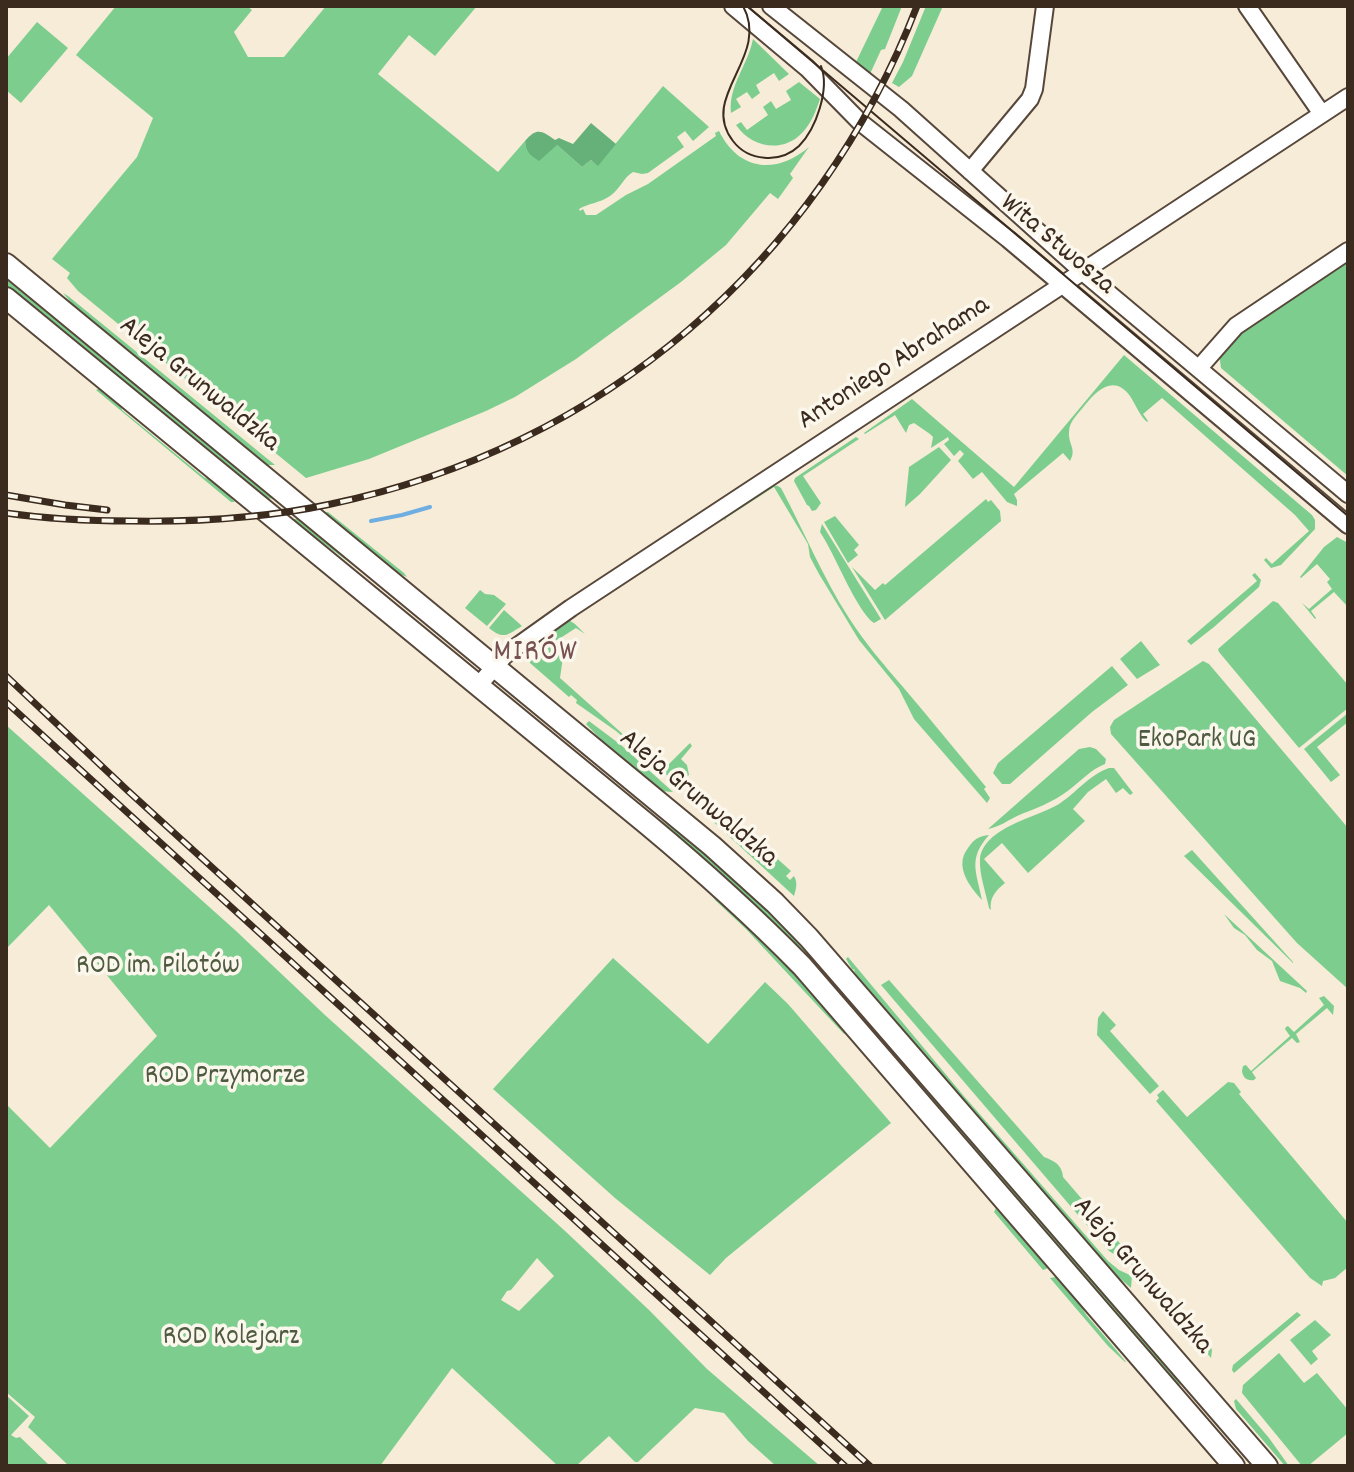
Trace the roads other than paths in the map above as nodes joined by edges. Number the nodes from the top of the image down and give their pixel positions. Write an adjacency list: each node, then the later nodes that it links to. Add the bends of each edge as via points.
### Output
1 (733, 6): 11 (street, Wita Stwosza, via 807,68 860,122)
2 (771, 6): 7 (street, Wita Stwosza)
3 (1045, 6): 7 (street, via 1030,99)
4 (1247, 6): 6 (street)
5 (1348, 97): 6 (street, Antoniego Abrahama)
6 (1322, 114): 10 (street, Antoniego Abrahama)
7 (970, 171): 10 (street, Wita Stwosza)
8 (1348, 251): 13 (street, via 1236,326)
9 (6, 264): 16 (main road, Aleja Grunwaldzka)
10 (1083, 272): 11 (street, Antoniego Abrahama); 13 (street, Wita Stwosza)
11 (1063, 286): 15 (street, Wita Stwosza); 18 (street, Antoniego Abrahama, via 571,608)
12 (6, 298): 17 (main road, Aleja Grunwaldzka)
13 (1199, 368): 14 (street, Wita Stwosza)
14 (1348, 494)
15 (1348, 525)
16 (430, 614): 17 (main road); 18 (main road, Aleja Grunwaldzka)
17 (414, 633): 19 (main road, Aleja Grunwaldzka)
18 (494, 666): 19 (street, Antoniego Abrahama); 21 (main road, Aleja Grunwaldzka, via 712,846 809,938)
19 (478, 686): 20 (main road, Aleja Grunwaldzka, via 705,873 802,966)
20 (1234, 1466)
21 (1267, 1466)

